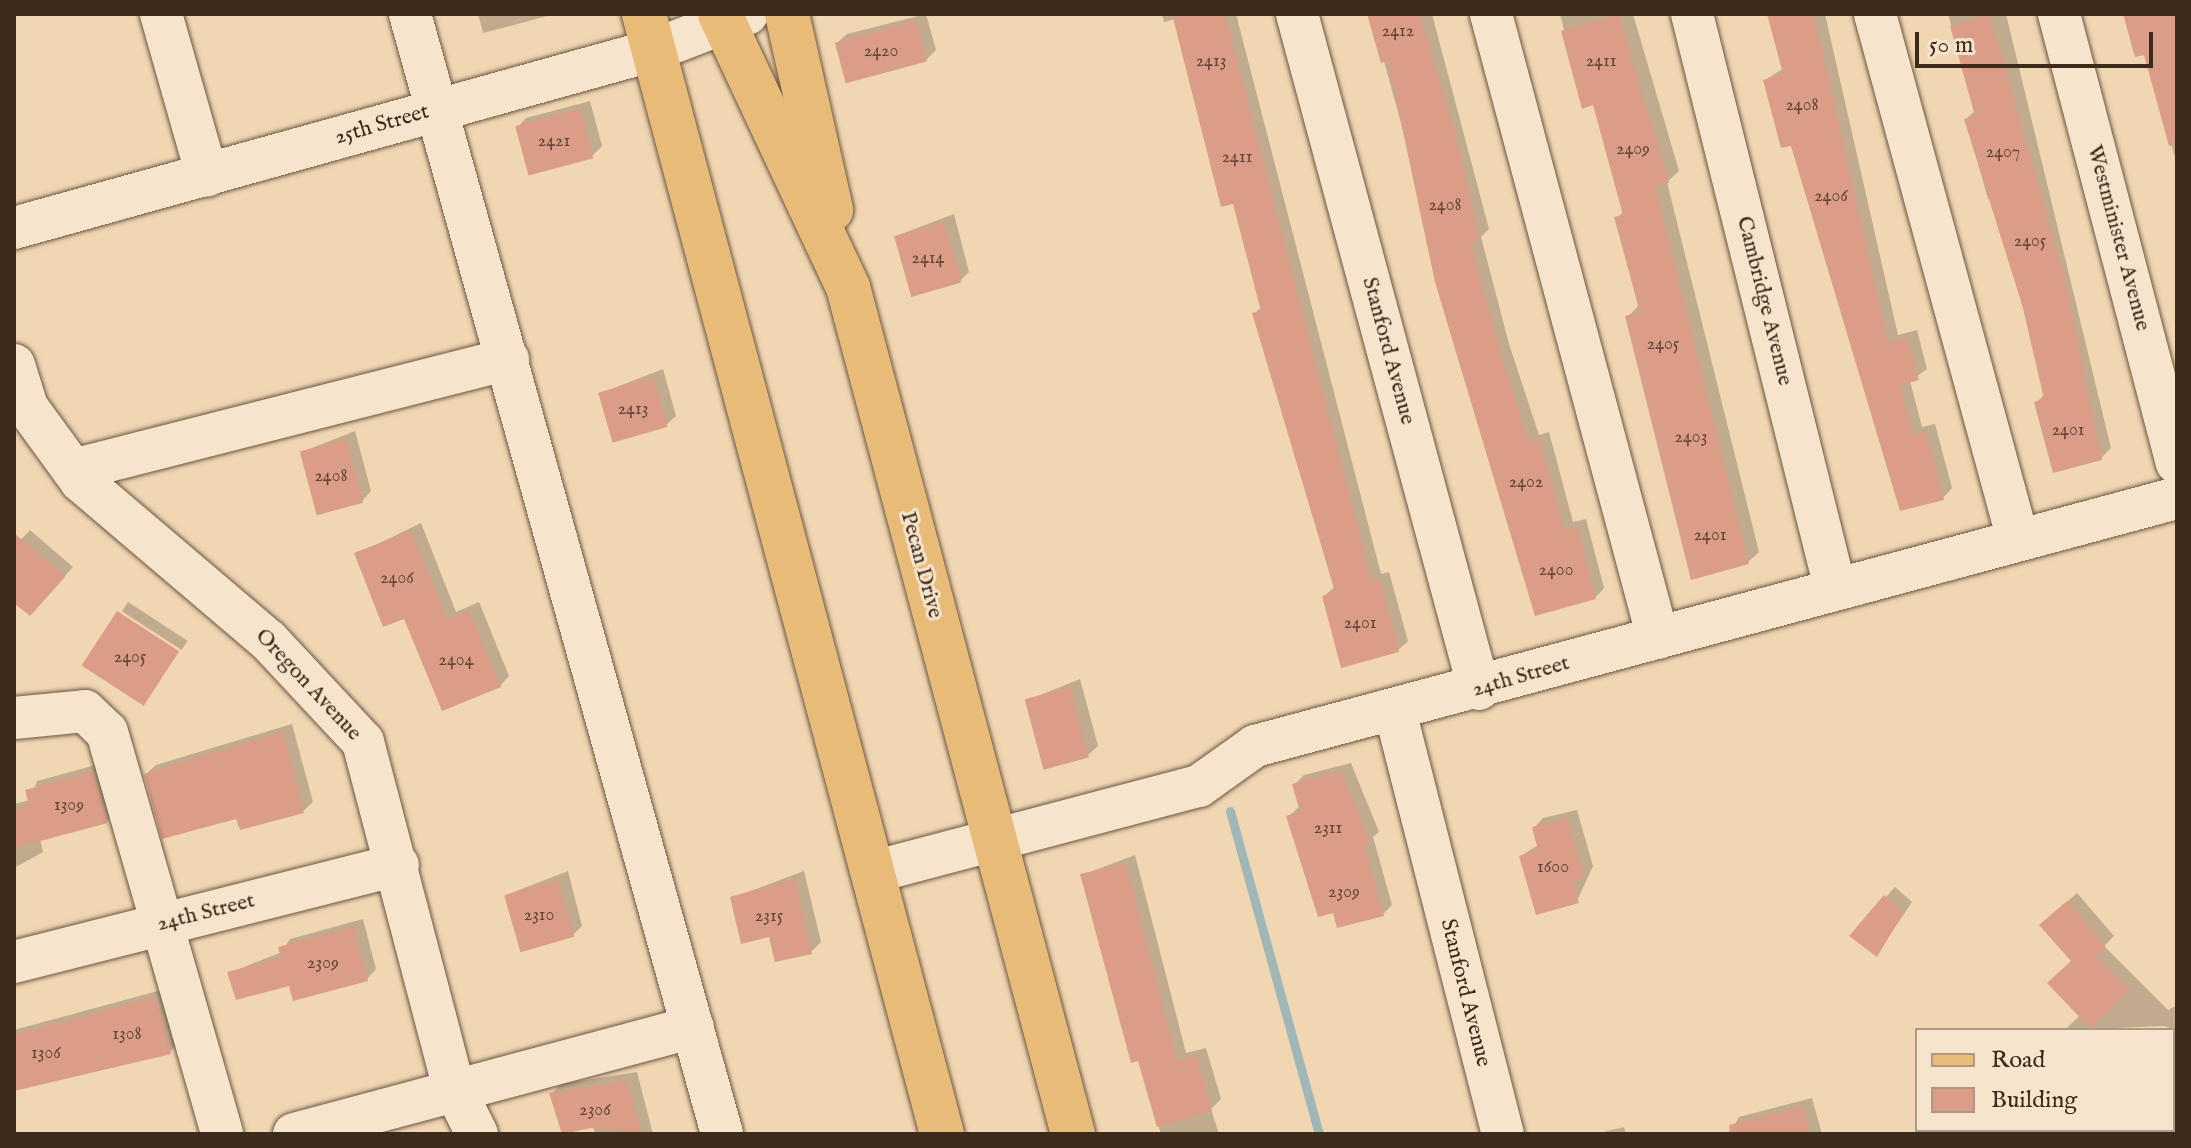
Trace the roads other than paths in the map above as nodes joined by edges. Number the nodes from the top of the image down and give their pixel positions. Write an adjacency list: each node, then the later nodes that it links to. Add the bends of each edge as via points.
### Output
1 (161, 14): 12 (street)
2 (410, 14): 11 (street)
3 (787, 14): 14 (main road)
4 (1297, 14): 23 (street, Stanford Avenue)
5 (1491, 14): 22 (street)
6 (1692, 14): 21 (street, Cambridge Avenue)
7 (1875, 14): 20 (street)
8 (2059, 14): 17 (street, Westminister Avenue)
9 (729, 16): 10 (street, 25th Street); 14 (main road, Pecan Drive)
10 (649, 32): 11 (street, 25th Street); 28 (main road)
11 (436, 109): 12 (street, 25th Street); 15 (street)
12 (207, 176): 13 (street, 25th Street)
13 (14, 228)
14 (848, 287): 26 (main road, Pecan Drive)
15 (508, 359): 18 (street); 31 (street)
16 (14, 365): 18 (street, Oregon Avenue, via 27,407)
17 (2177, 463)
18 (73, 470): 27 (street, Oregon Avenue, via 268,640 363,742)
19 (2177, 498): 20 (street, 24th Street)
20 (2018, 540): 21 (street, 24th Street)
21 (1835, 588): 22 (street, 24th Street)
22 (1658, 638): 23 (street, 24th Street)
23 (1479, 689): 24 (street, 24th Street)
24 (1395, 711): 26 (street, 24th Street, via 1255,746 1199,786); 39 (street, Stanford Avenue)
25 (14, 718): 29 (street, via 85,711 107,732)
26 (994, 844): 28 (street, 24th Street); 38 (main road, Pecan Drive)
27 (398, 865): 29 (street, 24th Street); 32 (street, Oregon Avenue)
28 (873, 872): 37 (main road)
29 (165, 922): 30 (street, 24th Street); 33 (street)
30 (14, 962)
31 (693, 1027): 32 (street); 36 (street)
32 (454, 1088): 34 (street); 35 (street, Oregon Avenue)
33 (222, 1134)
34 (294, 1134)
35 (477, 1134)
36 (722, 1134)
37 (942, 1134)
38 (1073, 1134)
39 (1503, 1134)

